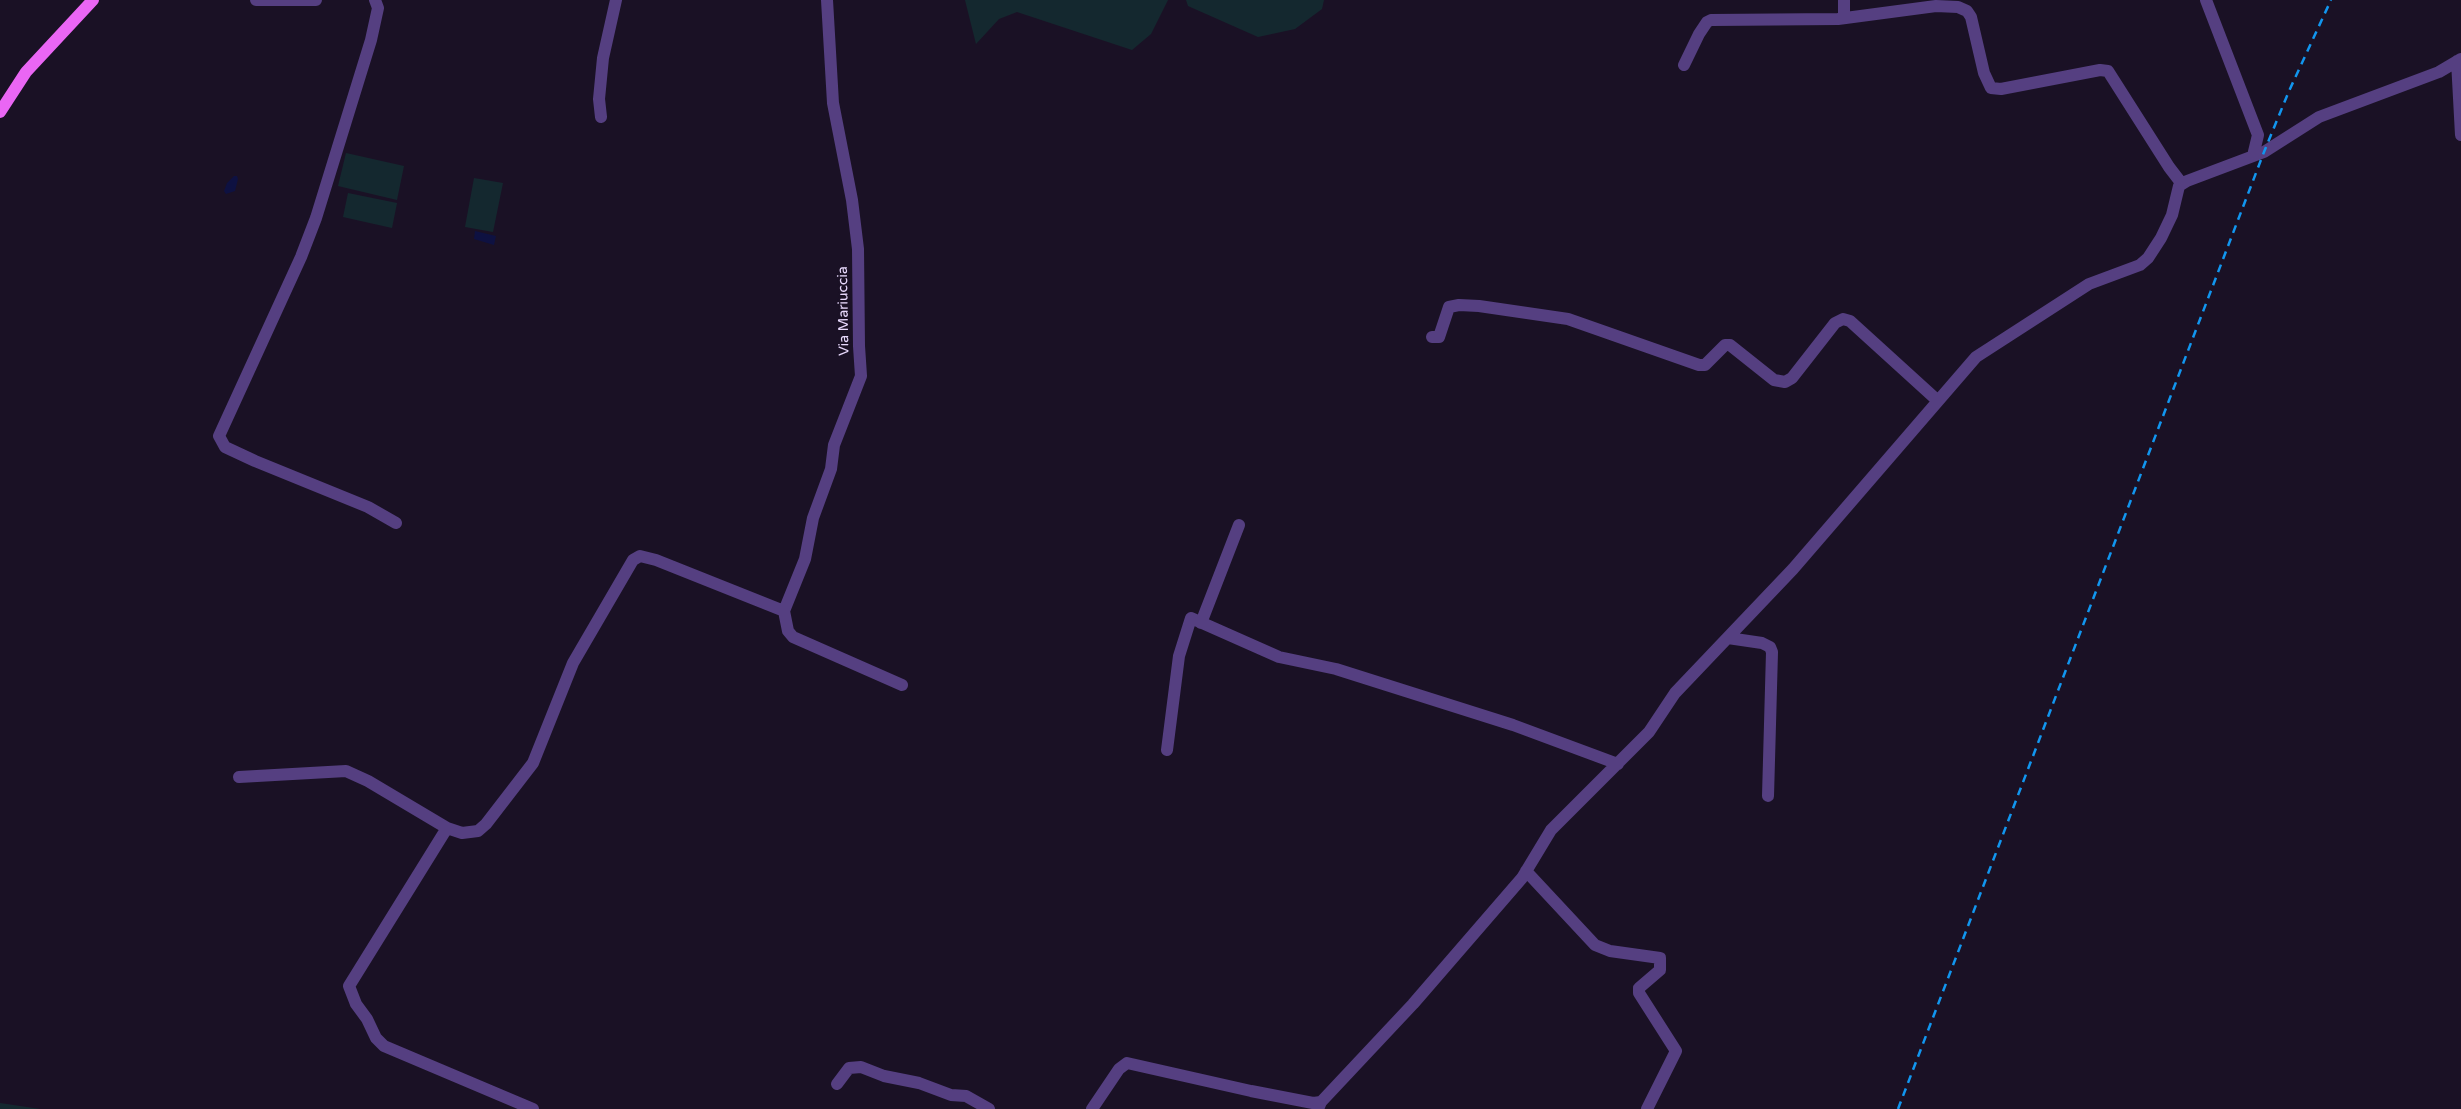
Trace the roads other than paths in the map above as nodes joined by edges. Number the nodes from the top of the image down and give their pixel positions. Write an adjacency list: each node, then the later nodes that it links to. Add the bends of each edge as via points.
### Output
1 (93, 0): 12 (main road, via 26,72)
2 (256, 0): 3 (street)
3 (316, 0)
4 (375, 0): 19 (street, via 378,8 370,40 316,218 220,436 225,447 232,451 368,507)
5 (616, 0): 13 (street, via 603,58 599,99)
6 (827, 0): 21 (street, Via Mariuccia, via 833,103 858,249 862,376 834,445 831,469 814,518 805,559)
7 (1844, 0): 9 (street)
8 (2206, 0): 15 (street, via 2258,135)
9 (1844, 18): 11 (street, via 1711,20 1706,22); 16 (street, via 1936,6 1962,9 1971,16 1984,73 1993,89 2108,71)
10 (2459, 60): 14 (street); 15 (street, via 2439,72 2319,117 2278,145)
11 (1684, 65)
12 (0, 112)
13 (601, 117)
14 (2461, 135)
15 (2253, 156): 16 (street)
16 (2182, 184): 18 (street, via 2168,225 2148,258 2140,265 2089,284 2002,338 1976,357)
17 (1432, 337): 18 (street, via 1439,337 1449,307 1479,306 1568,319 1699,365 1705,364 1725,345 1730,345 1774,380 1785,382 1792,378 1835,322 1843,319 1850,321)
18 (1938, 401): 23 (street, via 1793,570)
19 (396, 523)
20 (1239, 525): 22 (street)
21 (784, 611): 24 (street, via 788,631 793,637); 29 (street, via 656,560 640,556 633,560 573,663 533,763 478,831 462,833)
22 (1201, 622): 25 (street, via 1191,618 1179,656); 26 (street, via 1280,657 1336,669 1513,724)
23 (1728, 638): 26 (street, via 1675,693 1649,732); 28 (street, via 1762,643 1772,652)
24 (902, 685)
25 (1167, 750)
26 (1618, 764): 30 (street, via 1551,830)
27 (239, 777): 29 (street, via 346,771)
28 (1768, 796)
29 (447, 828): 33 (street, via 355,972 349,986 351,995 384,1046)
30 (1526, 871): 32 (street, via 1413,1004); 36 (street, via 1595,945 1610,951 1660,958 1660,970 1639,988 1639,993 1676,1051)
31 (837, 1084): 34 (street, via 849,1068 861,1067 884,1076 919,1083 951,1096 966,1096)
32 (1320, 1106): 35 (street, via 1127,1063)
33 (533, 1109)
34 (989, 1109)
35 (1092, 1109)
36 (1647, 1109)

